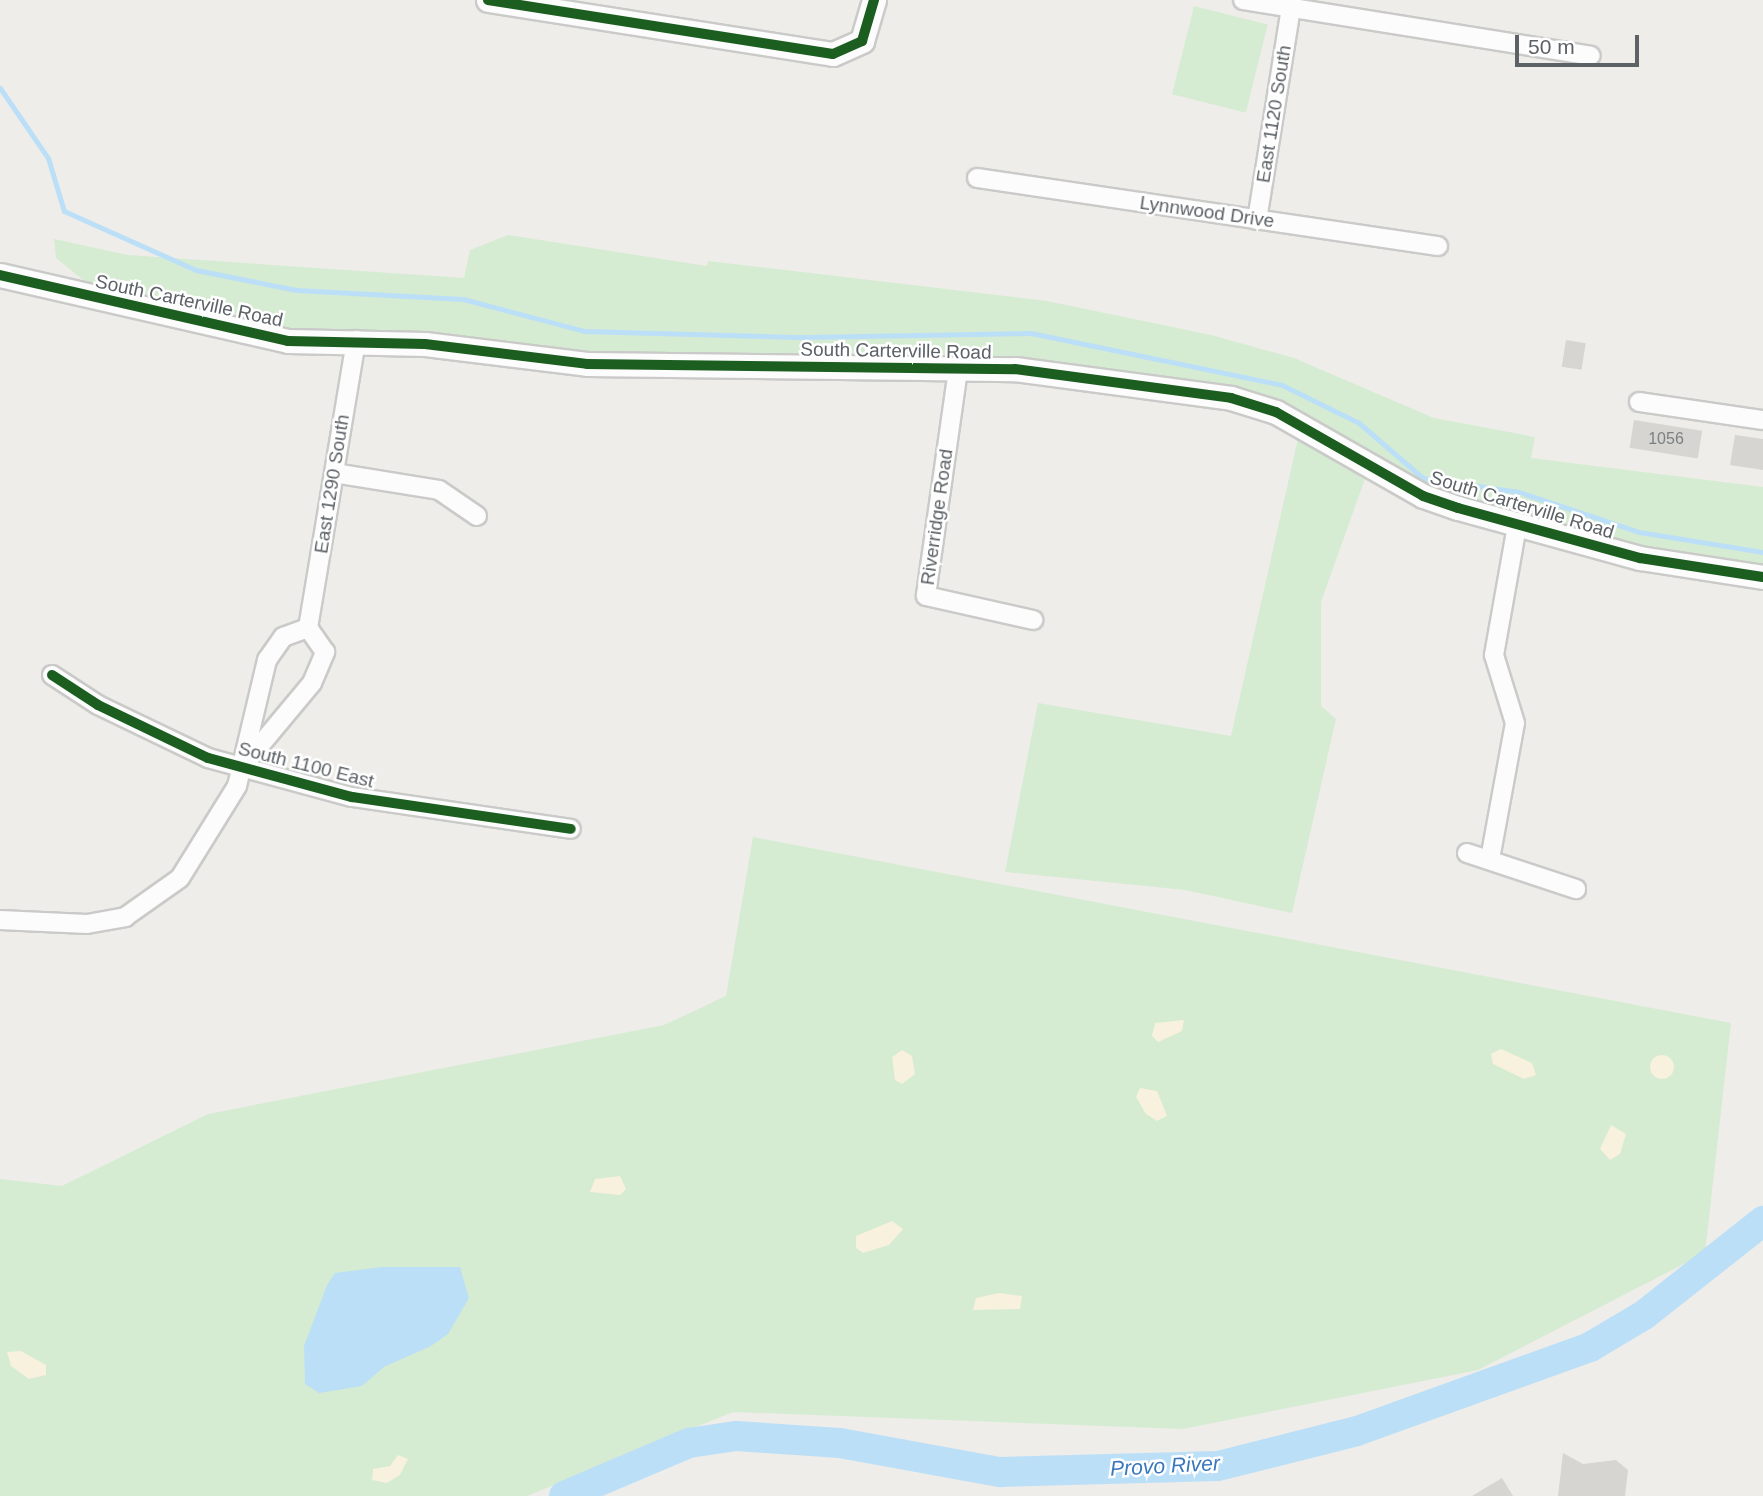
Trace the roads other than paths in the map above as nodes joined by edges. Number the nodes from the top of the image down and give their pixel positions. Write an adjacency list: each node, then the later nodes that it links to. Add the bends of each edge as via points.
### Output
1 (488, 0): 2 (street, via 833,54 862,41)
2 (874, 0)
3 (1243, 0): 5 (street)
4 (1344, 7): 5 (street); 6 (street)
5 (1291, 8): 8 (street, East 1120 South)
6 (1591, 56)
7 (977, 178): 8 (street, Lynnwood Drive)
8 (1256, 220): 9 (street, Lynnwood Drive)
9 (1438, 246)
10 (0, 275): 11 (street, South Carterville Road, via 288,341)
11 (356, 340): 12 (street, South Carterville Road, via 587,364); 15 (street, East 1290 South)
12 (958, 370): 17 (street, South Carterville Road, via 1095,377 1260,406 1423,496); 19 (street, Riverridge Road, via 926,596)
13 (1639, 402): 14 (street)
14 (1763, 420)
15 (334, 473): 16 (street, via 439,490); 20 (street, East 1290 South)
16 (477, 516)
17 (1517, 526): 18 (street, South Carterville Road, via 1640,558); 25 (street, via 1494,655 1515,723)
18 (1763, 577)
19 (1033, 620)
20 (308, 628): 22 (street, via 283,636 267,660); 22 (street, via 325,652 312,683)
21 (52, 675): 22 (street, South 1100 East, via 98,705)
22 (242, 766): 23 (street, South 1100 East, via 352,797); 27 (street, via 195,856 157,898 125,917 87,924)
23 (571, 829)
24 (1467, 853): 25 (street)
25 (1490, 859): 26 (street)
26 (1576, 889)
27 (0, 920)

